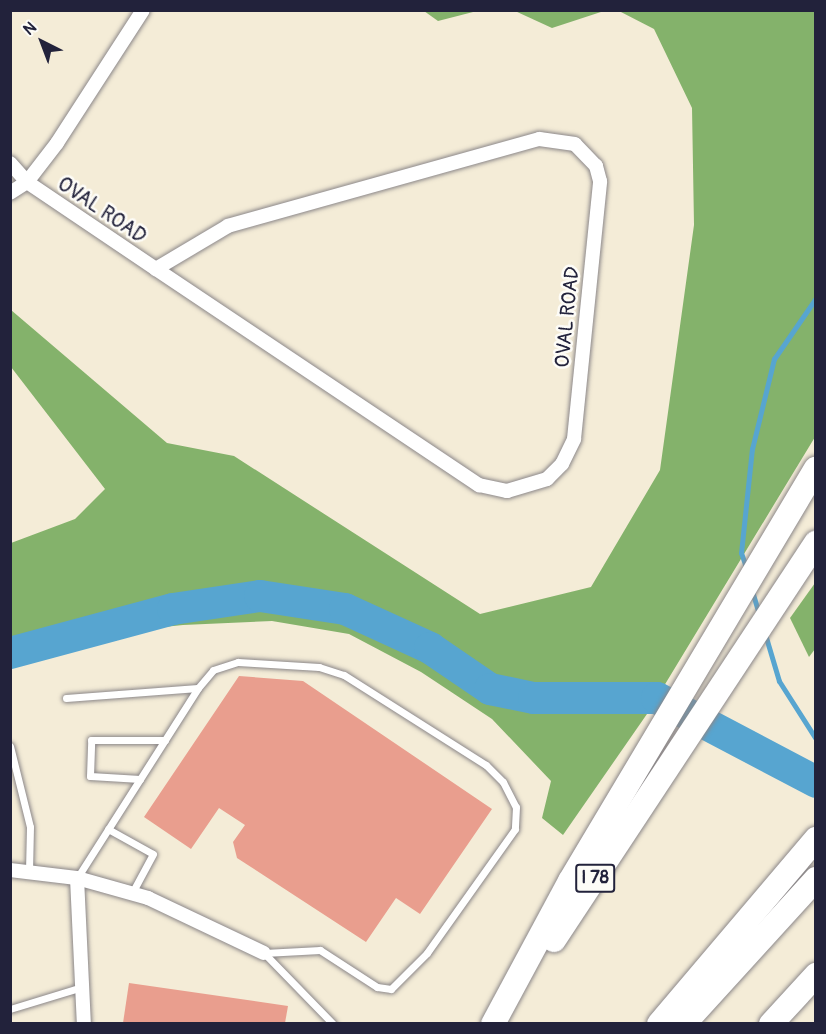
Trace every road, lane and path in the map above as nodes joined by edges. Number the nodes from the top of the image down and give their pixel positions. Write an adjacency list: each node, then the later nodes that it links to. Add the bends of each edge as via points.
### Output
1 (143, 10): 3 (street)
2 (10, 163): 3 (street, OVAL ROAD)
3 (27, 182): 4 (street); 5 (street, OVAL ROAD)
4 (10, 193)
5 (156, 269): 5 (street, OVAL ROAD, via 228,226 539,139 575,144 596,166 600,181 574,439 562,464 547,479 521,490 479,485)
6 (816, 469): 26 (highway, via 770,553 570,881)
7 (816, 543): 26 (highway, I 78)
8 (198, 688): 9 (lane); 10 (lane); 20 (lane, via 213,670 238,662 319,667 344,675 486,765 503,782 516,807 515,829 428,953 391,989 377,987 320,950)
9 (66, 698)
10 (165, 740): 12 (lane); 12 (lane, via 91,740 90,776)
11 (10, 746): 16 (lane, via 30,827)
12 (140, 779): 13 (lane)
13 (108, 829): 17 (lane); 19 (lane, via 153,854)
14 (816, 839): 27 (highway)
15 (10, 870): 16 (street)
16 (28, 872): 17 (street)
17 (77, 878): 19 (street); 22 (street)
18 (816, 879): 28 (highway)
19 (132, 893): 20 (street, via 196,918 232,941)
20 (264, 953): 25 (lane)
21 (816, 975): 29 (highway)
22 (82, 987): 23 (lane); 24 (street)
23 (10, 1009)
24 (84, 1023)
25 (333, 1023)
26 (495, 1023)
27 (659, 1023)
28 (684, 1023)
29 (771, 1023)

